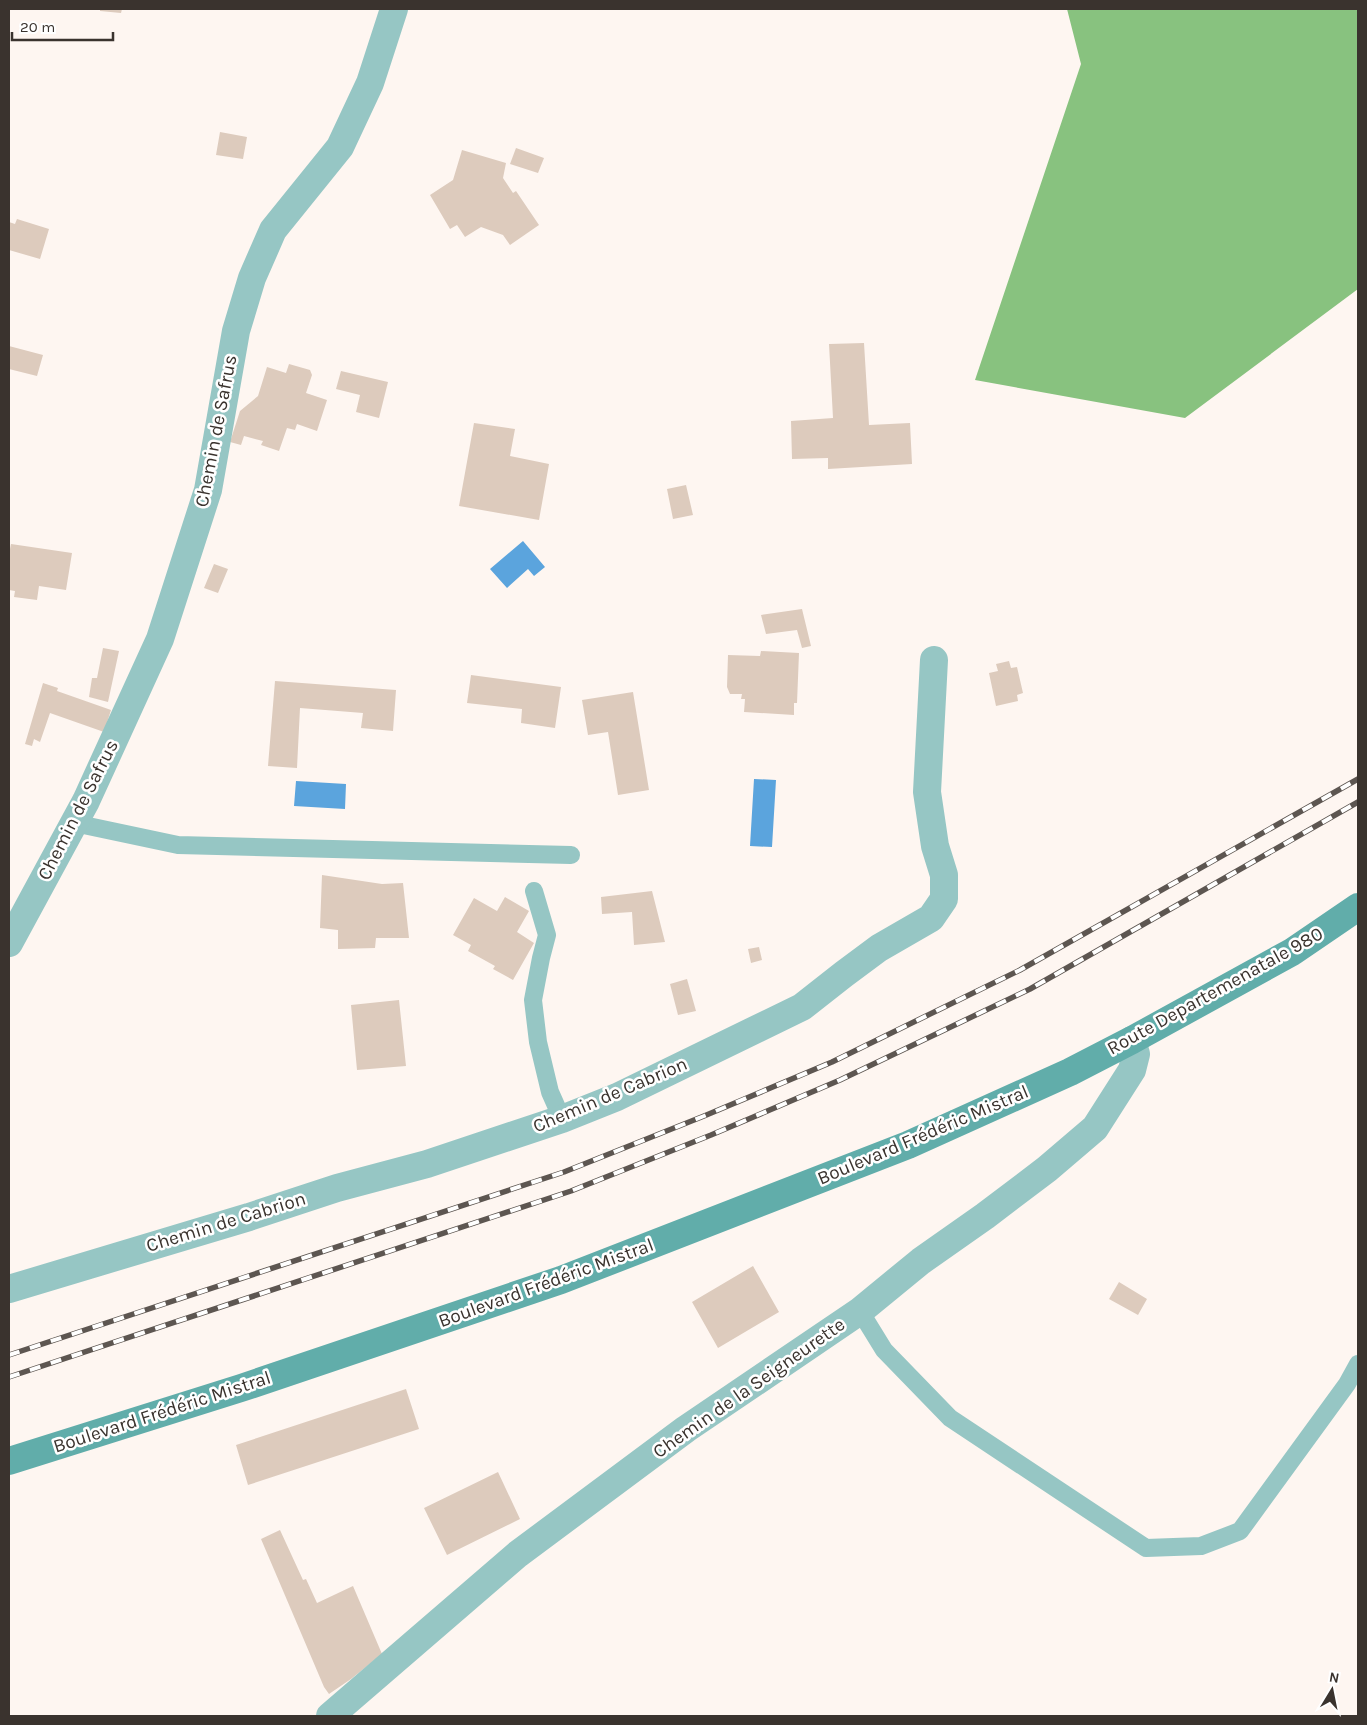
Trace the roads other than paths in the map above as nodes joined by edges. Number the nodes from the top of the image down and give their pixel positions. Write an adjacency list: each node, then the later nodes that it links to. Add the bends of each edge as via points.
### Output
1 (394, 9): 3 (street, Chemin de Safrus, via 370,83 340,147 273,230 252,278 236,331 208,490 160,640)
2 (934, 660): 10 (street, Chemin de Cabrion, via 927,792 935,846 944,875 944,899 931,918 880,948 802,1006 617,1097)
3 (74, 823): 4 (lane, via 178,845); 7 (street, Chemin de Safrus)
4 (571, 855)
5 (534, 891): 10 (lane, via 547,935 533,1000 538,1042 550,1092)
6 (1358, 908): 8 (main road, Route Departemenatale 980, via 1292,952)
7 (9, 943)
8 (1132, 1040): 9 (main road, Route Departemenatale 980); 12 (street, Chemin de la Seigneurette, via 1136,1054 1132,1070 1095,1128 985,1216 920,1261)
9 (1070, 1072): 14 (main road, Boulevard Frédéric Mistral, via 908,1145 561,1280 241,1388)
10 (562, 1119): 11 (street, Chemin de Cabrion, via 427,1164 337,1188)
11 (9, 1289)
12 (860, 1311): 13 (lane, via 884,1350 950,1418 1146,1548 1201,1546 1240,1531 1347,1384); 15 (street, Chemin de la Seigneurette, via 686,1429 518,1554)
13 (1358, 1364)
14 (9, 1461)
15 (330, 1716)

